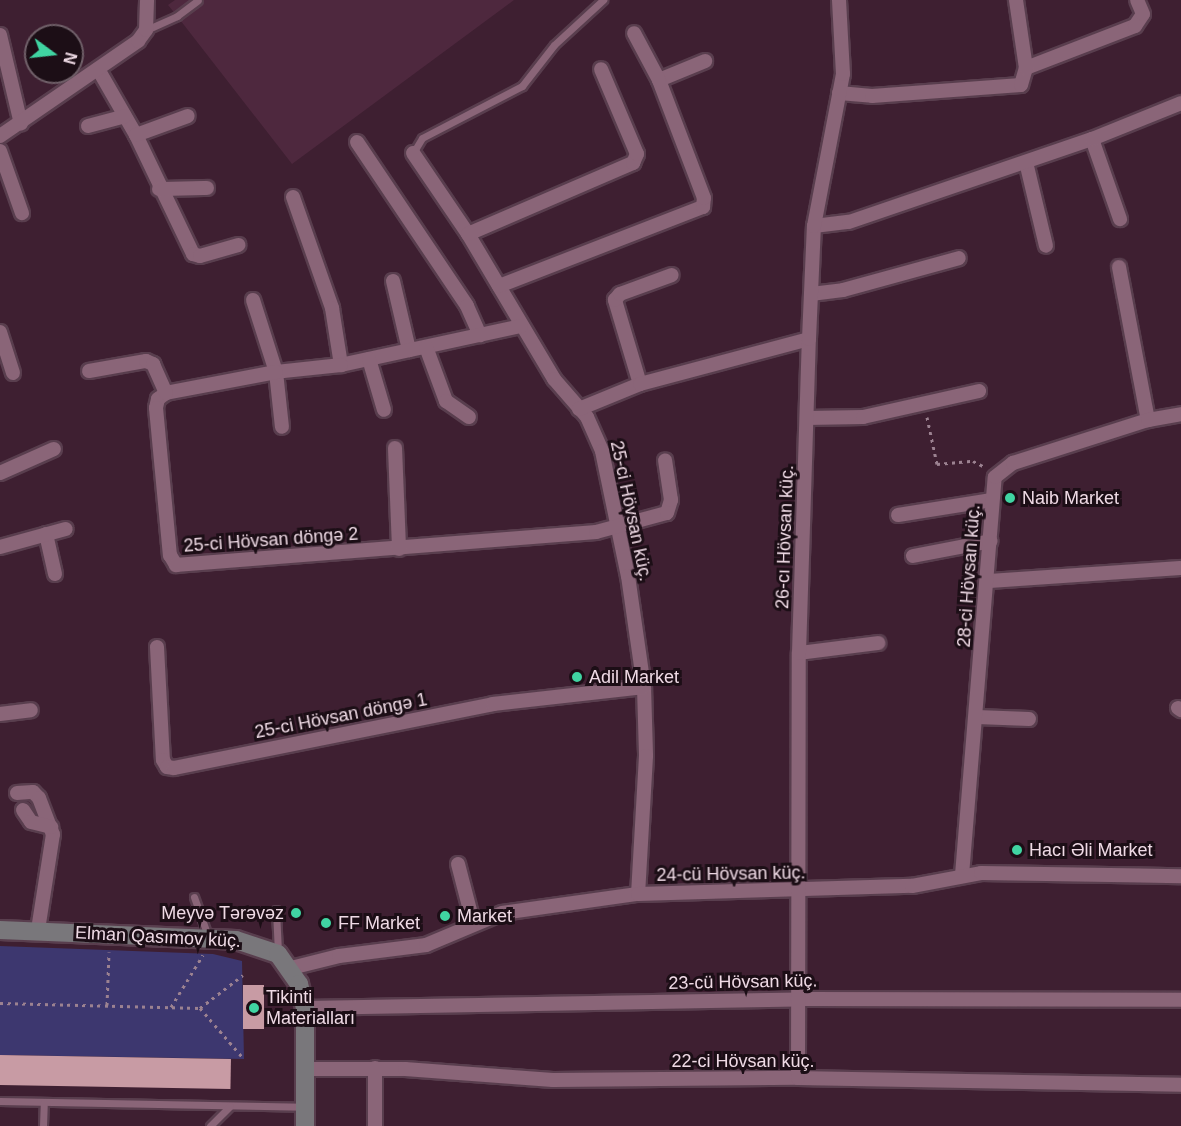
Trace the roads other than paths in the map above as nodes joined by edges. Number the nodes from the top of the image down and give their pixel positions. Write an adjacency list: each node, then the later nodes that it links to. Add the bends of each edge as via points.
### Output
1 (147, 0): 7 (street)
2 (198, 0): 7 (lane, via 177,16)
3 (603, 0): 26 (lane, via 554,45 522,87 422,138)
4 (839, 0): 15 (street, 26-cı Hövsan küç., via 844,53)
5 (1016, 0): 11 (street)
6 (1137, 0): 11 (street, via 1143,14 1135,26)
7 (146, 30): 12 (street, via 138,41)
8 (634, 33): 14 (street)
9 (0, 34): 19 (street)
10 (705, 61): 14 (street)
11 (1026, 68): 15 (street, via 1021,85 1004,88 872,96)
12 (98, 69): 17 (street); 19 (street)
13 (601, 69): 34 (street, via 637,154 633,163)
14 (659, 80): 41 (street, via 704,198 703,207)
15 (839, 93): 33 (street, 26-cı Hövsan küç.)
16 (1180, 105): 23 (street)
17 (125, 116): 20 (street); 21 (street)
18 (188, 116): 21 (street)
19 (21, 124): 22 (street)
20 (88, 126)
21 (136, 135): 29 (street)
22 (0, 136)
23 (1092, 139): 27 (street); 32 (street)
24 (357, 142): 46 (street, via 467,306)
25 (0, 151): 31 (street)
26 (413, 153): 34 (street, 25-ci Hövsan küç.)
27 (1026, 162): 33 (street, via 849,222); 36 (street)
28 (207, 188): 29 (street)
29 (159, 189): 35 (street, via 193,254 200,256)
30 (293, 197): 51 (street, via 332,308)
31 (22, 213)
32 (1120, 219)
33 (814, 226): 42 (street, 26-cı Hövsan küç.)
34 (468, 234): 41 (street, 25-ci Hövsan küç.)
35 (238, 245)
36 (1046, 246)
37 (959, 258): 42 (street, via 843,290)
38 (1119, 267): 63 (street)
39 (672, 275): 55 (street, via 620,294 615,300)
40 (393, 281): 49 (street)
41 (499, 286): 44 (street, 25-ci Hövsan küç.)
42 (812, 294): 47 (street, 26-cı Hövsan küç.)
43 (253, 300): 53 (street)
44 (521, 326): 46 (street); 58 (street, 25-ci Hövsan küç.)
45 (0, 333): 54 (street)
46 (480, 335): 48 (street)
47 (809, 339): 55 (street); 62 (street, 26-cı Hövsan küç.)
48 (426, 347): 49 (street); 61 (street, via 446,401)
49 (409, 350): 50 (street)
50 (369, 359): 51 (street); 59 (street)
51 (341, 365): 53 (street)
52 (89, 371): 57 (street, via 146,361 153,364)
53 (276, 372): 57 (street); 64 (street)
54 (13, 373)
55 (640, 384): 58 (street)
56 (979, 391): 62 (street, via 863,417)
57 (166, 393): 76 (street, 25-ci Hövsan döngə 2, via 158,399 156,408 170,555 176,565)
58 (579, 409): 71 (street, 25-ci Hövsan küç., via 598,441)
59 (384, 410)
60 (1181, 414): 63 (street)
61 (469, 417)
62 (807, 418): 83 (street, 26-cı Hövsan küç.)
63 (1148, 420): 69 (street, 28-ci Hövsan küç., via 1012,463 995,477)
64 (282, 427)
65 (54, 448): 68 (street)
66 (394, 448): 76 (street)
67 (665, 460): 71 (street, 25-ci Hövsan döngə 2, via 671,508 667,513)
68 (0, 473)
69 (992, 500): 70 (street); 74 (street, 28-ci Hövsan küç.)
70 (898, 515)
71 (618, 526): 76 (street, 25-ci Hövsan döngə 2, via 596,532); 84 (street, 25-ci Hövsan küç.)
72 (66, 529): 73 (street)
73 (46, 534): 75 (street); 79 (street)
74 (992, 540): 77 (street); 80 (street, 28-ci Hövsan küç.)
75 (0, 547)
76 (399, 549)
77 (913, 556)
78 (1181, 568): 80 (street)
79 (54, 574)
80 (989, 581): 87 (street, 28-ci Hövsan küç.)
81 (878, 643): 83 (street)
82 (157, 647): 84 (street, 25-ci Hövsan döngə 1, via 163,760 167,767 174,768 493,704)
83 (799, 652): 95 (street, 26-cı Hövsan küç.)
84 (644, 687): 96 (street, 25-ci Hövsan küç., via 646,756)
85 (31, 710): 86 (street)
86 (0, 714)
87 (977, 717): 88 (street); 93 (street, 28-ci Hövsan küç.)
88 (1029, 719)
89 (17, 793): 91 (street, via 33,792)
90 (22, 810): 91 (street, via 32,822)
91 (51, 827): 101 (street)
92 (458, 864): 99 (street)
93 (962, 875): 94 (street, 24-cü Hövsan küç.); 95 (street, 24-cü Hövsan küç., via 912,886)
94 (1181, 876)
95 (796, 891): 96 (street, 24-cü Hövsan küç.); 105 (street, 26-cı Hövsan küç.)
96 (638, 894): 99 (street, 24-cü Hövsan küç., via 535,907)
97 (194, 897): 102 (lane)
98 (276, 910): 103 (lane)
99 (473, 922): 104 (street, 24-cü Hövsan küç., via 426,945 339,956)
100 (0, 930): 101 (main road, Elman Qasımov küç.)
101 (38, 930): 102 (main road, Elman Qasımov küç.)
102 (206, 946): 103 (main road, Elman Qasımov küç., via 252,943)
103 (278, 954): 104 (main road, Elman Qasımov küç.)
104 (291, 968): 107 (main road, Elman Qasımov küç.)
105 (797, 999): 106 (street, 23-cü Hövsan küç.); 107 (street, 23-cü Hövsan küç.); 110 (street, 26-cı Hövsan küç.)
106 (1181, 1000)
107 (304, 1008): 109 (main road, Elman Qasımov küç.)
108 (375, 1068): 109 (street, 22-ci Hövsan küç.); 110 (street, 22-ci Hövsan küç., via 553,1080); 119 (street)
109 (306, 1069): 115 (main road, Elman Qasımov küç.)
110 (798, 1078): 111 (street, 22-ci Hövsan küç.)
111 (1181, 1085)
112 (0, 1101): 113 (lane)
113 (44, 1103): 114 (lane); 116 (lane)
114 (230, 1106): 115 (lane); 117 (lane)
115 (306, 1107): 118 (main road, Elman Qasımov küç.)
116 (43, 1126)
117 (210, 1126)
118 (305, 1126)
119 (375, 1126)

